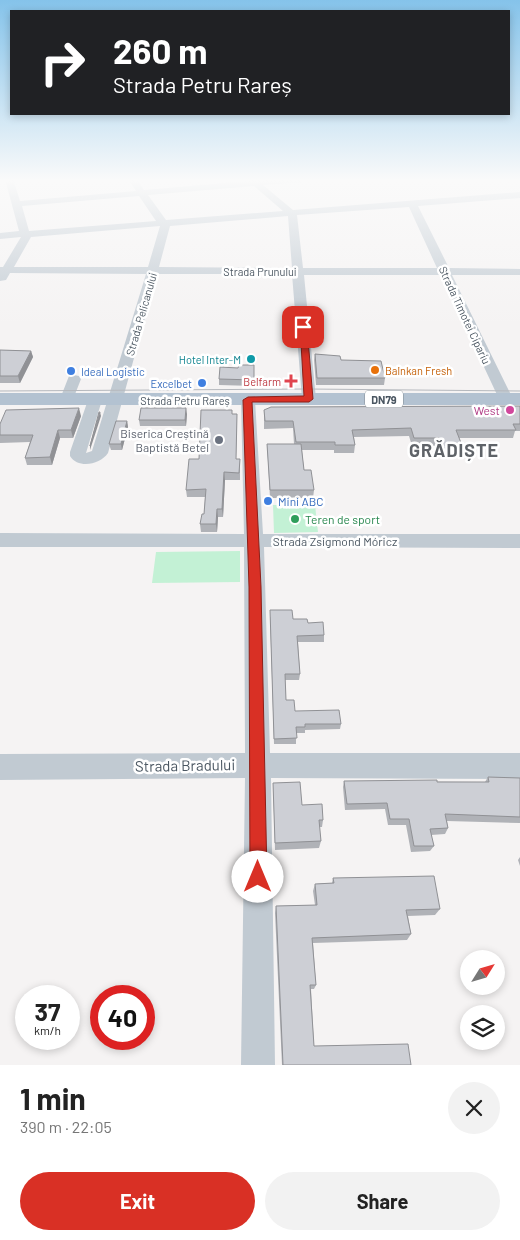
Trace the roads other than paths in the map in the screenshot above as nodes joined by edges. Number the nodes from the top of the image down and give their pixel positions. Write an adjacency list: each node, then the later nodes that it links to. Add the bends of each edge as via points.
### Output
1 (24, 229): 6 (street)
2 (93, 229): 6 (street)
3 (164, 229): 9 (street, Strada Pelicanului)
4 (293, 229): 10 (street)
5 (424, 229): 11 (street, Strada Timotei Cipariu)
6 (26, 234): 7 (street); 8 (street)
7 (0, 236)
8 (3, 270): 9 (street, Strada Prunului); 13 (street)
9 (153, 271): 10 (street, Strada Prunului); 20 (street, Strada Pelicanului)
10 (298, 271): 11 (street, Strada Prunului); 16 (street)
11 (445, 271): 12 (street, Strada Prunului); 17 (street, Strada Timotei Cipariu)
12 (520, 272)
13 (0, 281)
14 (74, 379): 18 (street)
15 (0, 399): 18 (main road, Strada Petru Rareș / DN79)
16 (309, 399): 17 (main road, Strada Petru Rareș / DN79); 21 (main road, Strada Petru Rareș / DN79)
17 (513, 399)
18 (67, 400): 19 (main road, Strada Petru Rareș / DN79)
19 (95, 400): 20 (main road, Strada Petru Rareș / DN79); 20 (street, Strada Pelicanului, via 78,452 82,458 94,458 100,453)
20 (116, 400): 21 (main road, Strada Petru Rareș / DN79)
21 (248, 400): 23 (street)
22 (0, 540): 23 (street, Strada Zsigmond Móricz)
23 (254, 540): 24 (street, Strada Zsigmond Móricz); 25 (street)
24 (520, 541)
25 (258, 765): 26 (street, Strada Bradului); 27 (street, Strada Bradului); 28 (street)
26 (520, 766)
27 (0, 767)
28 (258, 1065)

